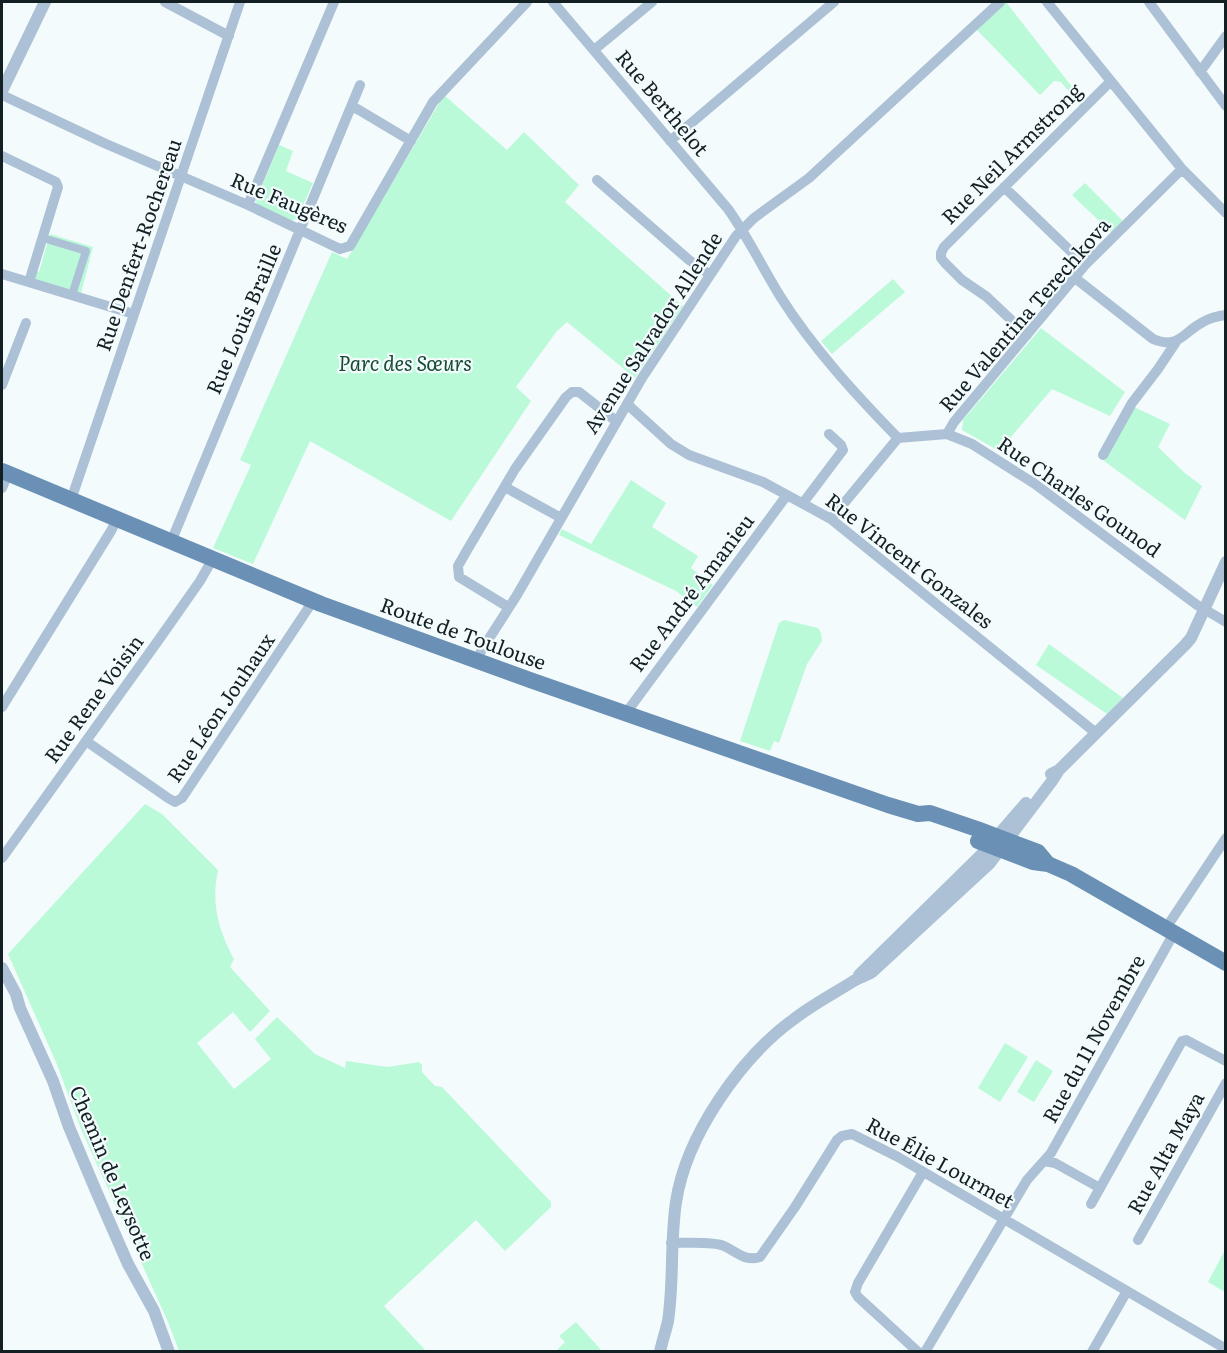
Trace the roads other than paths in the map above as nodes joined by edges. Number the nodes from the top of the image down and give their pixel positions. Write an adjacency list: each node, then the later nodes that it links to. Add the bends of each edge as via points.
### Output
1 (45, 2): 15 (street)
2 (165, 2): 12 (street)
3 (240, 2): 12 (street, Rue Denfert-Rochereau)
4 (334, 2): 29 (street)
5 (527, 2): 22 (street, Rue Faugères, via 433,102)
6 (552, 2): 14 (street, Rue Berthelot)
7 (652, 2): 14 (street)
8 (834, 2): 23 (street)
9 (1000, 2): 31 (street, Avenue Salvador Allende, via 809,178)
10 (1047, 2): 17 (street)
11 (1149, 2): 16 (street)
12 (229, 36): 26 (street, Rue Denfert-Rochereau)
13 (1226, 36): 16 (street)
14 (594, 50): 23 (street, Rue Berthelot)
15 (5, 71): 19 (street)
16 (1200, 72): 20 (street)
17 (1110, 82): 25 (street); 28 (street, Rue Neil Armstrong)
18 (360, 85): 21 (street, Rue Louis Braille)
19 (2, 93): 26 (street, Rue Faugères)
20 (1226, 106)
21 (350, 110): 22 (street, via 359,110); 32 (street, Rue Louis Braille)
22 (411, 141): 32 (street, Rue Faugères, via 347,248 340,249)
23 (670, 141): 31 (street, Rue Berthelot)
24 (2, 156): 33 (street, via 56,182 56,197)
25 (1182, 169): 30 (street); 34 (street, Rue Valentina Terechkova)
26 (182, 177): 29 (street, Rue Faugères); 40 (street, Rue Denfert-Rochereau)
27 (597, 180): 36 (street)
28 (1004, 187): 34 (street); 43 (street, Rue Neil Armstrong, via 944,247 941,258)
29 (248, 205): 32 (street, Rue Faugères)
30 (1226, 213)
31 (742, 229): 36 (street, Avenue Salvador Allende); 51 (street, via 809,338)
32 (300, 230): 61 (street, Rue Louis Braille)
33 (44, 238): 38 (street); 39 (street, via 86,251)
34 (1085, 265): 37 (street, Rue Valentina Terechkova)
35 (2, 274): 38 (street)
36 (710, 274): 47 (street, Avenue Salvador Allende)
37 (1075, 278): 43 (street, Rue Valentina Terechkova); 44 (street, via 1153,339 1164,344)
38 (29, 282): 39 (street)
39 (72, 295): 40 (street)
40 (134, 314): 56 (street, Rue Denfert-Rochereau)
41 (1226, 315): 44 (street, via 1201,322)
42 (26, 323): 45 (street)
43 (1027, 335): 50 (street, Rue Valentina Terechkova)
44 (1176, 342): 52 (street, via 1132,404)
45 (6, 360): 46 (street)
46 (2, 385)
47 (627, 404): 48 (street, Avenue Salvador Allende); 55 (street, Rue Vincent Gonzales, via 689,455 752,477)
48 (616, 421): 54 (street, via 579,392 572,392); 58 (street, Avenue Salvador Allende)
49 (829, 434): 57 (street, via 843,450)
50 (947, 434): 51 (street, Rue Charles Gounod); 66 (street, Rue Charles Gounod, via 972,444 1025,477)
51 (898, 438): 60 (street)
52 (1104, 455)
53 (4, 478): 56 (main road, Route de Toulouse)
54 (505, 487): 58 (street); 65 (street, via 457,569 462,580)
55 (787, 495): 57 (street, Rue Vincent Gonzales); 70 (street, Rue André Amanieu)
56 (71, 500): 59 (main road, Route de Toulouse)
57 (803, 503): 60 (street, Rue Vincent Gonzales)
58 (561, 518): 65 (street, Avenue Salvador Allende)
59 (117, 519): 61 (main road, Route de Toulouse); 69 (street)
60 (831, 519): 71 (street, Rue Vincent Gonzales)
61 (171, 542): 62 (main road, Route de Toulouse)
62 (212, 560): 64 (main road, Route de Toulouse); 72 (street, Rue Rene Voisin)
63 (1226, 562): 66 (street)
64 (313, 601): 68 (main road, Route de Toulouse); 72 (street, Rue Léon Jouhaux, via 183,798 176,802 168,798)
65 (508, 607): 68 (street, Avenue Salvador Allende)
66 (1204, 609): 67 (street, Rue Charles Gounod); 71 (street, via 1185,645)
67 (1226, 622)
68 (478, 661): 70 (main road, Route de Toulouse)
69 (2, 707)
70 (626, 713): 74 (main road, Route de Toulouse, via 918,814 930,813)
71 (1096, 733): 74 (street, via 1059,770)
72 (86, 741): 75 (street, Rue Rene Voisin)
73 (1226, 838): 76 (street, Rue du 11 Novembre)
74 (999, 843): 76 (main road, Route de Toulouse, via 1038,852 1048,864); 89 (street, via 855,981 793,1019 760,1048 730,1084 704,1123 685,1162)
75 (2, 858)
76 (1170, 930): 77 (main road, Route de Toulouse); 83 (street, Rue du 11 Novembre)
77 (1226, 963)
78 (2, 968): 80 (street, Chemin de Leysotte)
79 (2, 981): 80 (street, Chemin de Leysotte)
80 (20, 1008): 92 (street, Chemin de Leysotte)
81 (1226, 1061): 85 (street, via 1182,1041)
82 (1226, 1083): 88 (street, Rue Alta Maya)
83 (1044, 1161): 85 (street); 87 (street, Rue du 11 Novembre, via 1027,1180)
84 (923, 1172): 87 (street, Rue Élie Lourmet); 89 (street, Rue Élie Lourmet, via 856,1135 847,1134 837,1140 760,1257 743,1257 720,1244); 94 (street, via 855,1292)
85 (1100, 1188): 86 (street)
86 (1091, 1204)
87 (1003, 1220): 90 (street, Rue Élie Lourmet); 95 (street, Rue du 11 Novembre)
88 (1138, 1240)
89 (671, 1243): 93 (street, via 668,1321)
90 (1127, 1291): 91 (street, Rue Élie Lourmet); 96 (street)
91 (1226, 1349)
92 (169, 1352)
93 (660, 1352)
94 (918, 1352)
95 (925, 1352)
96 (1092, 1352)

